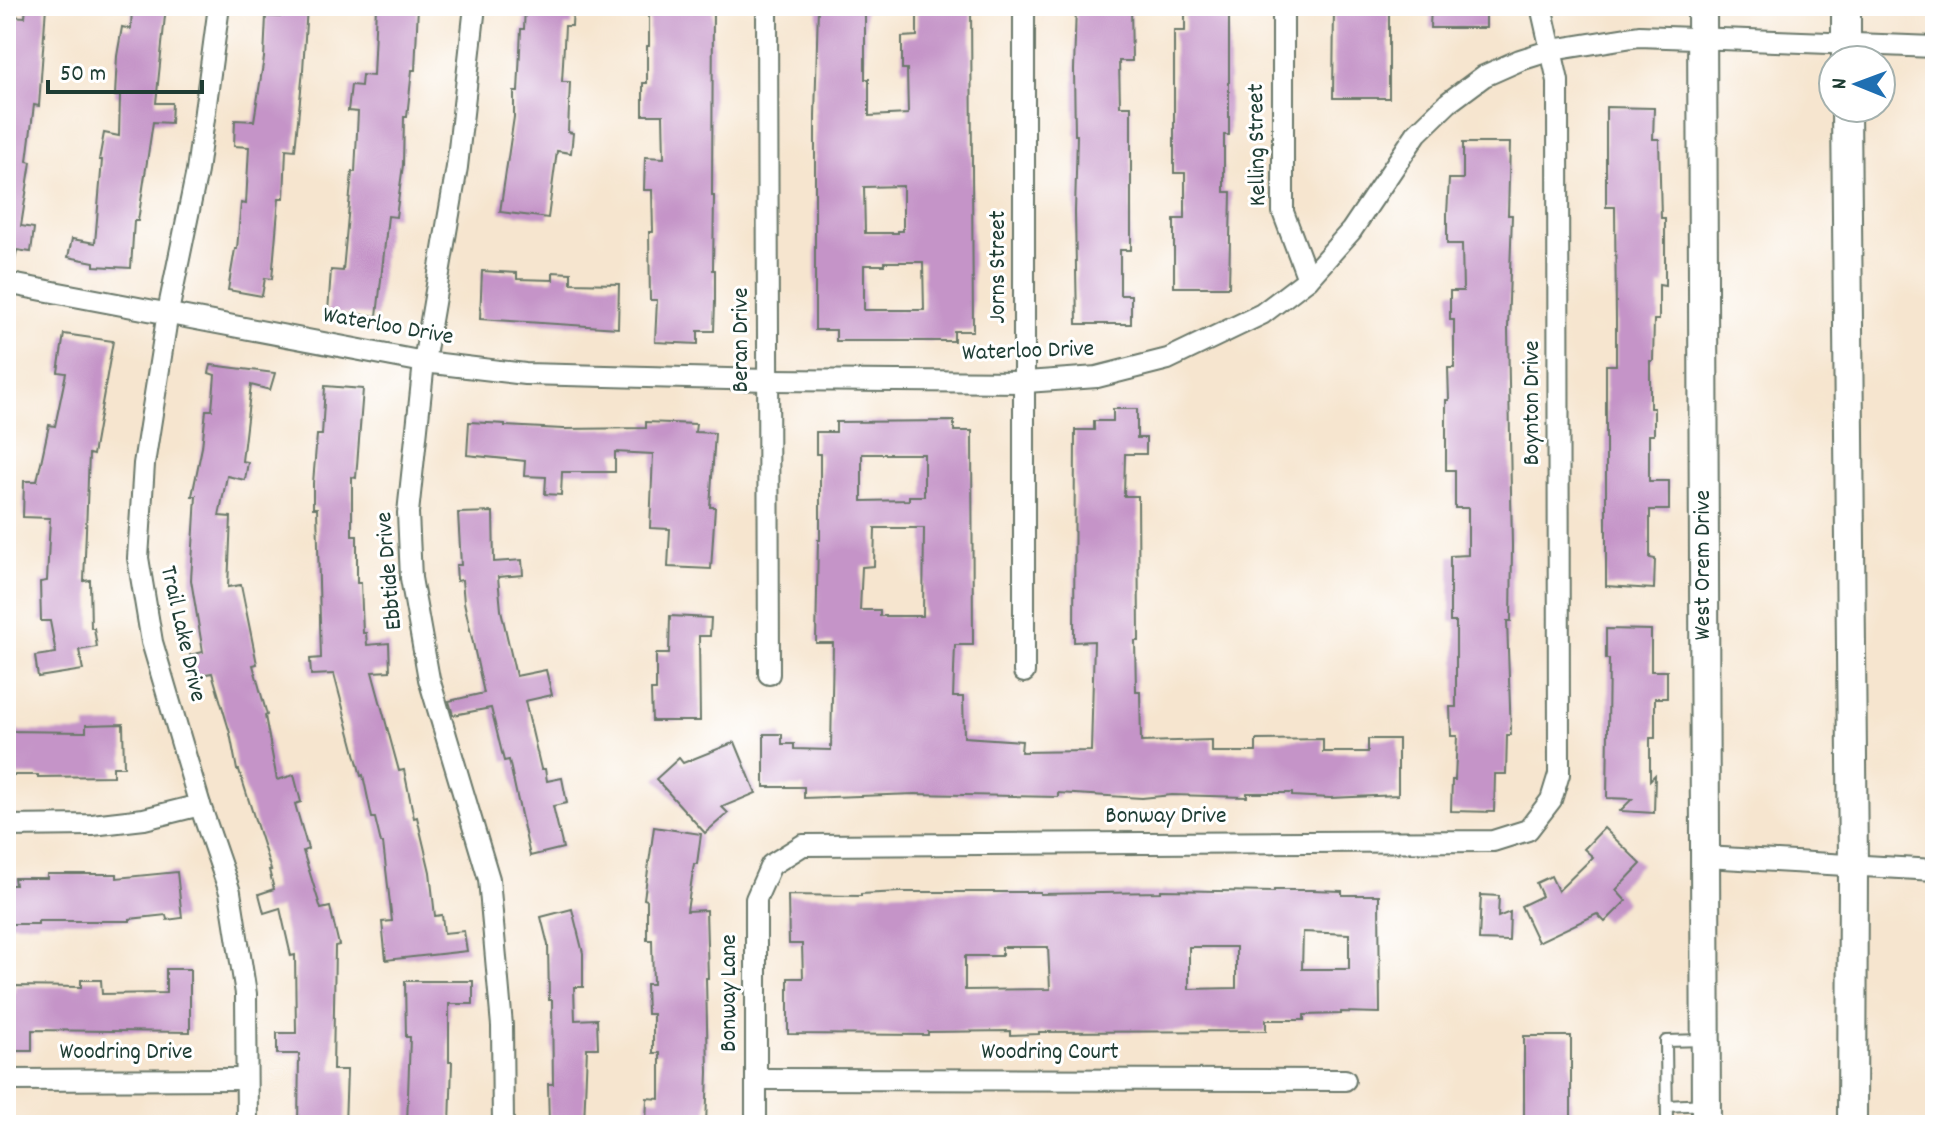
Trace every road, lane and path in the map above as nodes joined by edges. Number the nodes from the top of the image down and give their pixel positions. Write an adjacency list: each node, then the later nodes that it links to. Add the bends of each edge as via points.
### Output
1 (219, 6): 18 (street, Trail Lake Drive, via 197,171)
2 (475, 6): 19 (street, Ebbtide Drive, via 457,167)
3 (767, 6): 20 (street, Beran Drive)
4 (1024, 6): 21 (street, Jorns Street)
5 (1283, 6): 16 (street, Kelling Street, via 1283,212)
6 (1541, 6): 13 (street, Boynton Drive)
7 (1702, 6): 9 (main road, West Orem Drive)
8 (1846, 6): 10 (main road)
9 (1702, 40): 13 (street, Waterloo Drive, via 1639,36); 14 (street, Waterloo Drive); 27 (main road, West Orem Drive)
10 (1846, 44)
11 (1935, 47): 12 (street, Waterloo Drive)
12 (1897, 49)
13 (1552, 50): 16 (street, Waterloo Drive, via 1484,76 1449,102 1417,133 1351,231); 24 (street, Boynton Drive, via 1558,81 1559,774)
14 (1817, 50)
15 (1846, 124): 29 (main road)
16 (1308, 279): 21 (street, Waterloo Drive, via 1262,314 1168,359 1097,377)
17 (6, 283): 18 (street, Waterloo Drive)
18 (168, 312): 19 (street, Waterloo Drive); 25 (street, Trail Lake Drive, via 144,464 138,558 152,642)
19 (424, 362): 20 (street, Waterloo Drive, via 525,374); 39 (street, Ebbtide Drive, via 408,513 411,578 429,679 489,879 502,1026)
20 (768, 380): 21 (street, Waterloo Drive); 23 (street, Beran Drive)
21 (1026, 382): 22 (street, Jorns Street)
22 (1024, 672)
23 (769, 674)
24 (1551, 800): 28 (street, Bonway Drive, via 1528,830 1493,841 803,845)
25 (200, 805): 26 (street, via 92,825); 32 (street, Trail Lake Drive, via 230,892 246,994)
26 (6, 826)
27 (1705, 857): 29 (street); 31 (main road, West Orem Drive)
28 (771, 865): 33 (street, Bonway Lane, via 756,899)
29 (1853, 866): 30 (street); 42 (main road)
30 (1935, 870)
31 (1706, 1040): 36 (lane, via 1666,1041); 37 (main road, West Orem Drive)
32 (246, 1079): 34 (street, Woodring Drive); 38 (street, Trail Lake Drive)
33 (756, 1079): 35 (street, Woodring Court); 40 (street, Bonway Lane)
34 (6, 1080)
35 (1345, 1080)
36 (1667, 1106): 37 (lane); 41 (lane)
37 (1706, 1115)
38 (247, 1125)
39 (503, 1125)
40 (756, 1125)
41 (1667, 1125)
42 (1852, 1125)

